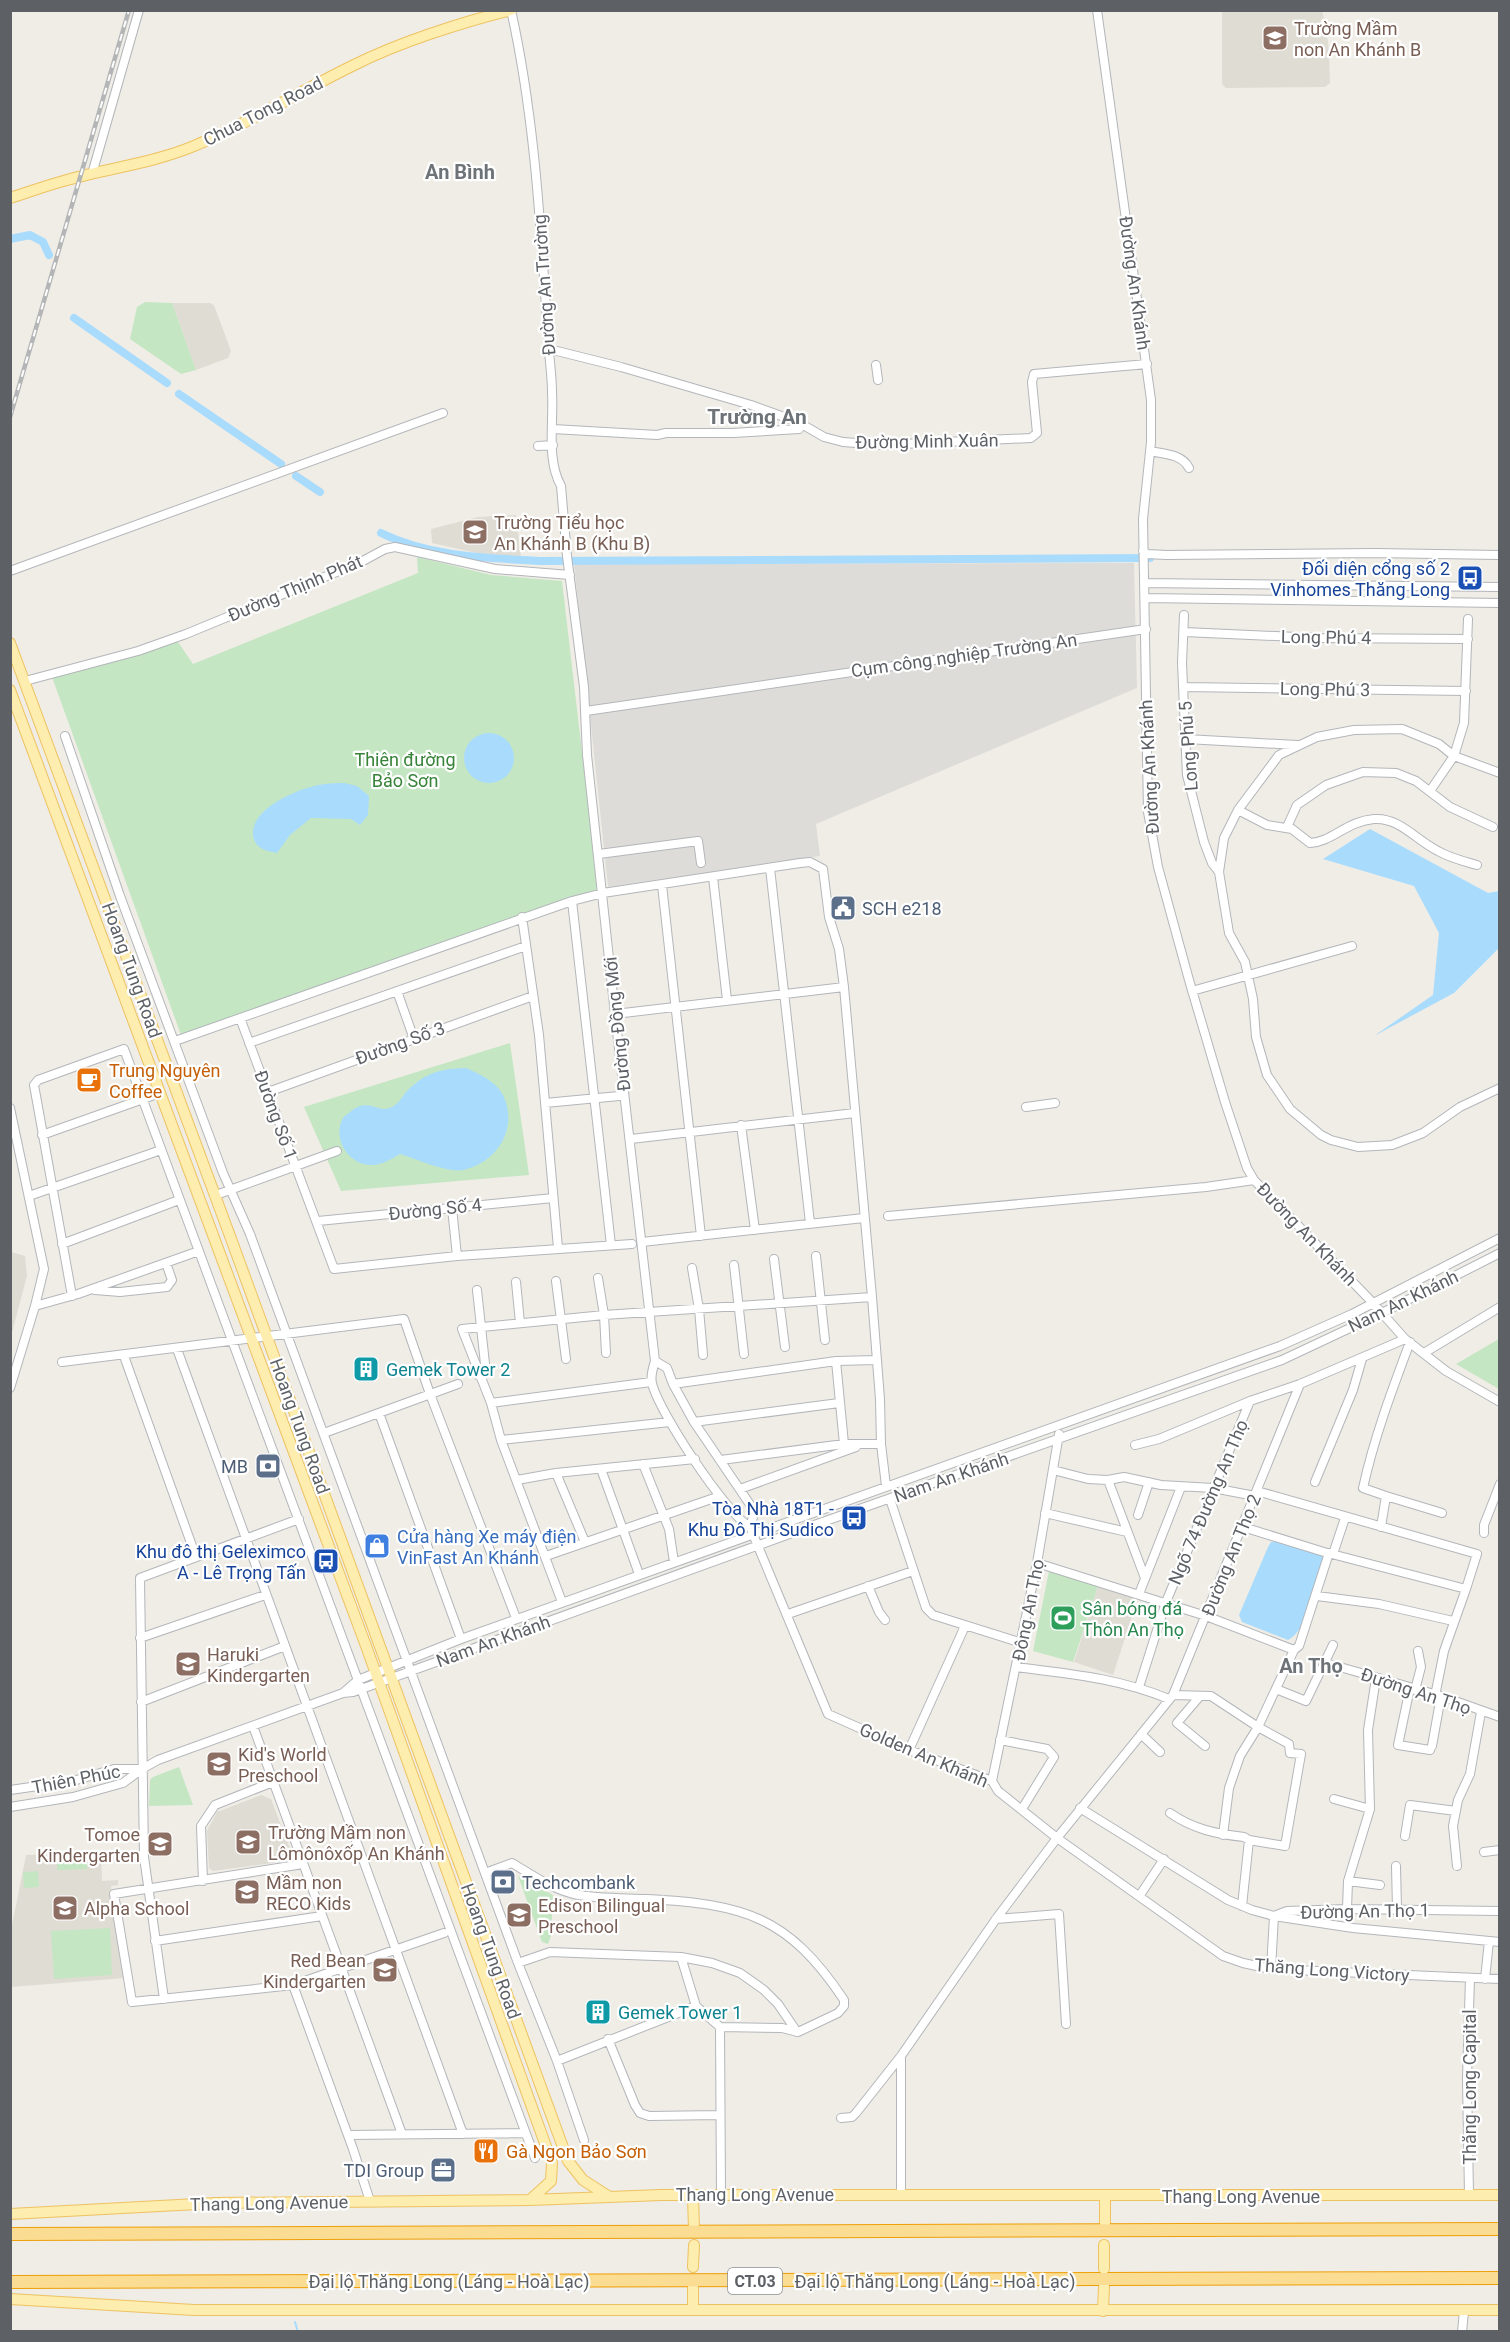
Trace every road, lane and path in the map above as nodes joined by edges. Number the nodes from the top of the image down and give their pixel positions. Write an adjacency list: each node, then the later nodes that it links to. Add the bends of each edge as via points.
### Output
1 (139, 10): 4 (street)
2 (511, 10): 4 (main road, Chua Tong Road, via 381,53 194,146); 6 (street, Đường An Trường, via 536,171)
3 (1098, 10): 7 (street, Đường An Khánh)
4 (92, 174): 5 (main road, Chua Tong Road)
5 (10, 198)
6 (549, 349): 7 (street, Đường Minh Xuân, via 751,405 798,422 824,437 882,445 1032,438 1037,433 1034,374); 11 (street, Đường An Trường)
7 (1146, 360): 15 (street, Đường An Khánh, via 1152,411)
8 (877, 367): 9 (street)
9 (878, 380)
10 (443, 413): 20 (street)
11 (553, 429): 12 (street, via 657,435); 13 (street, Đường An Trường)
12 (799, 429)
13 (553, 445): 14 (street); 19 (street, Đường An Trường)
14 (538, 446)
15 (1150, 451): 16 (street, via 1179,457); 17 (street, Đường An Khánh)
16 (1189, 468)
17 (1144, 552): 18 (street); 21 (street, Đường An Khánh)
18 (1499, 555)
19 (569, 568): 31 (street, Đường Thịnh Phát, via 495,569 426,549 385,549 186,634); 35 (street, Đường Đồng Mới)
20 (10, 571)
21 (1145, 583): 22 (street); 23 (street, Đường An Khánh)
22 (1500, 587)
23 (1146, 598): 24 (street); 27 (street, Đường An Khánh)
24 (1500, 603)
25 (1184, 615): 28 (street, Long Phú 5)
26 (1468, 620): 29 (street)
27 (1146, 629): 35 (street, Cụm công nghiệp Trường An); 68 (street, Đường An Khánh, via 1148,812 1158,867)
28 (1184, 632): 29 (street, Long Phú 4); 32 (street, Long Phú 5)
29 (1468, 639): 34 (street)
30 (10, 642): 31 (main road, Hoang Tung Road)
31 (25, 681): 38 (main road, Hoang Tung Road)
32 (1183, 687): 34 (street, Long Phú 3); 37 (street, Long Phú 5)
33 (10, 690): 40 (main road, Hoang Tung Road)
34 (1466, 691): 41 (street, via 1464,723)
35 (586, 711): 49 (street, Đường Đồng Mới)
36 (65, 736): 58 (street)
37 (1186, 739): 39 (street); 48 (street, Long Phú 5, via 1187,775)
38 (49, 744): 40 (main road); 55 (main road, Hoang Tung Road)
39 (1301, 745): 41 (street, via 1317,737 1354,730 1402,729 1439,744); 44 (street, via 1279,755)
40 (33, 751): 56 (main road, Hoang Tung Road)
41 (1454, 756): 42 (street); 43 (street)
42 (1500, 773)
43 (1430, 791): 45 (street, via 1396,773 1363,772 1326,785 1297,805); 46 (street, via 1450,807)
44 (1238, 810): 45 (street, via 1267,825); 47 (street)
45 (1287, 827): 51 (street, via 1316,843 1351,823 1388,819 1437,851)
46 (1493, 827)
47 (1224, 838): 48 (street, via 1215,846); 53 (street)
48 (1204, 842): 53 (street, Long Phú 5)
49 (599, 854): 50 (street, via 698,841); 59 (street, Đường Đồng Mới)
50 (701, 863)
51 (1477, 865)
52 (770, 868): 54 (street); 66 (street, via 810,862 823,868); 69 (street)
53 (1219, 873): 65 (street, via 1229,933)
54 (713, 877): 57 (street); 71 (street)
55 (99, 878): 56 (main road); 60 (main road, Hoang Tung Road)
56 (83, 885): 80 (main road, Hoang Tung Road)
57 (662, 885): 59 (street); 72 (street)
58 (118, 892): 60 (street); 76 (street)
59 (603, 893): 61 (street); 73 (street, Đường Đồng Mới)
60 (105, 897): 100 (main road, Hoang Tung Road)
61 (572, 900): 62 (street); 82 (street)
62 (522, 917): 63 (street); 74 (street)
63 (526, 945): 67 (street); 70 (street)
64 (1352, 946): 65 (street)
65 (1248, 976): 68 (street); 78 (street, via 1256,1037 1267,1075 1290,1109 1331,1140 1358,1147 1392,1145 1423,1133 1460,1107)
66 (844, 987): 69 (street); 88 (street)
67 (397, 991): 75 (street); 77 (street)
68 (1192, 991): 97 (street, Đường An Khánh, via 1225,1102)
69 (784, 994): 71 (street); 89 (street)
70 (533, 996): 75 (street, Đường Số 3); 84 (street)
71 (727, 1000): 72 (street)
72 (675, 1007): 73 (street); 91 (street)
73 (615, 1014): 93 (street, Đường Đồng Mới)
74 (240, 1018): 76 (street); 77 (street, Đường Số 1)
75 (414, 1038): 79 (street, Đường Số 3)
76 (175, 1041): 99 (street)
77 (249, 1043): 79 (street, Đường Số 1)
78 (1500, 1088)
79 (268, 1092): 96 (street, Đường Số 1)
80 (160, 1093): 83 (street); 147 (main road, Hoang Tung Road)
81 (619, 1096): 82 (street)
82 (595, 1099): 84 (street); 115 (street)
83 (142, 1100): 92 (street); 92 (street, via 124,1049 35,1083); 94 (street)
84 (545, 1103): 102 (street)
85 (1055, 1103): 86 (street)
86 (1026, 1107)
87 (10, 1108): 101 (street)
88 (855, 1113): 89 (street); 106 (street)
89 (798, 1119): 90 (street); 108 (street)
90 (741, 1125): 91 (street); 109 (street)
91 (690, 1132): 93 (street); 110 (street)
92 (42, 1135): 98 (street)
93 (631, 1138): 112 (street, Đường Đồng Mới)
94 (161, 1150): 98 (street); 103 (street)
95 (337, 1151): 96 (street)
96 (296, 1166): 99 (street, Đường Số 1); 107 (street)
97 (1254, 1180): 105 (street); 133 (street, Đường An Khánh)
98 (52, 1189): 101 (street); 113 (street)
99 (230, 1190): 100 (street, Đường Số 1); 145 (street)
100 (216, 1195): 146 (main road, Hoang Tung Road)
101 (29, 1196): 135 (street, via 44,1269)
102 (553, 1198): 104 (street, Đường Số 4); 116 (street)
103 (179, 1200): 113 (street); 117 (street)
104 (452, 1208): 107 (street, Đường Số 4); 119 (street)
105 (888, 1216)
106 (864, 1218): 108 (street); 131 (street)
107 (318, 1221): 119 (street, via 334,1269)
108 (810, 1223): 109 (street)
109 (755, 1230): 110 (street)
110 (701, 1236): 112 (street)
111 (1500, 1238): 133 (street, Nam An Khánh)
112 (642, 1242): 139 (street, Đường Đồng Mới)
113 (62, 1244): 130 (street)
114 (632, 1244): 115 (street)
115 (611, 1245): 116 (street)
116 (558, 1248): 119 (street)
117 (199, 1251): 122 (street); 150 (street)
118 (1500, 1253): 140 (street, Nam An Khánh)
119 (457, 1256)
120 (816, 1256): 132 (street)
121 (774, 1259): 134 (street)
122 (166, 1263): 128 (street); 128 (street, via 172,1280 167,1287 120,1292)
123 (734, 1265): 136 (street)
124 (692, 1268): 138 (street)
125 (598, 1278): 141 (street)
126 (556, 1281): 142 (street)
127 (516, 1282): 143 (street)
128 (90, 1290): 130 (street)
129 (477, 1290): 144 (street)
130 (72, 1296): 135 (street)
131 (872, 1297): 132 (street); 160 (street)
132 (821, 1301): 134 (street); 148 (street)
133 (1373, 1303): 140 (street, Đường An Khánh); 179 (street, Nam An Khánh, via 1280,1346)
134 (780, 1304): 136 (street); 151 (street)
135 (35, 1306): 164 (street)
136 (739, 1306): 138 (street); 155 (street)
137 (1500, 1307): 154 (street)
138 (699, 1309): 139 (street); 156 (street)
139 (649, 1312): 141 (street); 161 (street, Đường Đồng Mới)
140 (1382, 1313): 149 (street, Đường An Khánh); 181 (street, Nam An Khánh, via 1282,1360)
141 (604, 1315): 142 (street); 153 (street)
142 (562, 1319): 143 (street); 158 (street)
143 (520, 1323): 144 (street)
144 (481, 1326): 165 (street, via 486,1373); 165 (street, via 462,1329)
145 (286, 1332): 146 (street); 171 (street, via 404,1319); 180 (street)
146 (267, 1335): 147 (street); 255 (main road, Hoang Tung Road)
147 (250, 1338): 150 (street); 256 (main road, Hoang Tung Road)
148 (825, 1340)
149 (1408, 1341): 154 (street, Đường An Khánh); 159 (street); 204 (street, via 1363,1488)
150 (233, 1342): 152 (street); 211 (street)
151 (785, 1347)
152 (177, 1349): 157 (street); 218 (street)
153 (606, 1353)
154 (1424, 1353): 173 (street, Đường An Khánh, via 1446,1371)
155 (744, 1354)
156 (703, 1355)
157 (124, 1356): 163 (street); 223 (street)
158 (566, 1359)
159 (1362, 1359): 169 (street); 196 (street)
160 (877, 1360): 162 (street); 184 (street)
161 (655, 1361): 166 (street); 168 (street, Golden An Khánh, via 667,1368)
162 (836, 1361): 168 (street); 175 (street)
163 (62, 1362)
164 (14, 1365): 170 (street)
165 (479, 1376): 174 (street)
166 (651, 1382): 174 (street); 177 (street)
167 (458, 1384): 171 (street)
168 (673, 1384): 178 (street, Golden An Khánh)
169 (1300, 1384): 172 (street); 202 (street, Đường An Thọ 2)
170 (10, 1388)
171 (430, 1394): 176 (street); 238 (street)
172 (1250, 1401): 185 (street); 200 (street, Ngõ 74 Đường An Thọ)
173 (1500, 1402)
174 (491, 1403): 182 (street)
175 (839, 1403): 178 (street); 183 (street)
176 (379, 1413): 180 (street); 244 (street)
177 (670, 1422): 182 (street); 187 (street)
178 (694, 1422): 188 (street, Golden An Khánh)
179 (1058, 1425): 181 (street); 198 (street, Nam An Khánh)
180 (324, 1433): 251 (street)
181 (1060, 1439): 191 (street, Đông An Thọ); 205 (street, Nam An Khánh)
182 (501, 1440): 193 (street)
183 (844, 1444): 186 (street); 188 (street)
184 (881, 1444): 186 (street); 198 (street)
185 (1135, 1445)
186 (860, 1446): 201 (street)
187 (695, 1459): 189 (street); 203 (street)
188 (721, 1460): 201 (street, Golden An Khánh)
189 (643, 1464): 190 (street); 209 (street)
190 (601, 1468): 192 (street); 214 (street)
191 (1053, 1470): 194 (street); 206 (street, Đông An Thọ)
192 (556, 1473): 193 (street); 219 (street)
193 (517, 1480): 222 (street)
194 (1108, 1480): 195 (street, via 1124,1477); 216 (street)
195 (1149, 1482): 199 (street); 208 (street)
196 (1315, 1482)
197 (1500, 1484): 217 (street)
198 (886, 1486): 215 (street, Nam An Khánh)
199 (1181, 1487): 200 (street); 228 (street)
200 (1213, 1488): 202 (street); 235 (street, Ngõ 74 Đường An Thọ)
201 (740, 1489): 215 (street, Golden An Khánh, via 751,1506)
202 (1256, 1494): 210 (street); 212 (street, Đường An Thọ 2)
203 (720, 1496): 209 (street); 215 (street)
204 (1386, 1497): 207 (street); 213 (street)
205 (890, 1499): 220 (street, Nam An Khánh); 226 (street)
206 (1046, 1513): 216 (street); 225 (street, Đông An Thọ)
207 (1442, 1513)
208 (1138, 1515)
209 (663, 1516): 214 (street); 224 (street)
210 (1345, 1518): 213 (street); 221 (street)
211 (299, 1519): 218 (street); 258 (street)
212 (1243, 1527): 221 (street); 237 (street, Đường An Thọ 2)
213 (1381, 1527): 230 (street, via 1477,1554)
214 (624, 1528): 219 (street); 227 (street)
215 (752, 1530): 220 (street, Golden An Khánh); 224 (street, Nam An Khánh)
216 (1127, 1532): 228 (street)
217 (1484, 1533)
218 (245, 1539): 223 (street); 231 (street)
219 (585, 1542): 222 (street)
220 (758, 1546): 236 (street, Golden An Khánh); 245 (street, Nam An Khánh)
221 (1331, 1554): 230 (street); 233 (street)
222 (546, 1556): 234 (street)
223 (196, 1557): 243 (street, via 140,1578)
224 (674, 1562): 227 (street, Nam An Khánh)
225 (1037, 1563): 232 (street); 246 (street, Đông An Thọ)
226 (913, 1571): 229 (street); 241 (street, via 926,1608 933,1615)
227 (639, 1574): 234 (street, Nam An Khánh)
228 (1145, 1578): 232 (street)
229 (868, 1586): 236 (street); 239 (street)
230 (1466, 1589): 240 (street)
231 (265, 1594): 243 (street); 248 (street)
232 (1139, 1594): 235 (street)
233 (1317, 1596): 240 (street, via 1379,1604); 249 (street, via 1299,1646)
234 (562, 1602): 238 (street, Nam An Khánh)
235 (1166, 1602): 237 (street); 259 (street, Ngõ 74 Đường An Thọ)
236 (788, 1614): 276 (street, Golden An Khánh, via 828,1714)
237 (1206, 1616): 249 (street); 266 (street, Đường An Thọ 2)
238 (516, 1618): 242 (street, Nam An Khánh)
239 (885, 1620)
240 (1453, 1621): 265 (street)
241 (965, 1626): 246 (street); 276 (street)
242 (492, 1628): 244 (street, Nam An Khánh); 245 (street)
243 (140, 1638): 267 (street)
244 (461, 1638): 251 (street, Nam An Khánh)
245 (496, 1640): 254 (street, Nam An Khánh)
246 (1022, 1643): 253 (street, Đông An Thọ)
247 (1333, 1645): 252 (street)
248 (285, 1646): 267 (street); 268 (street)
249 (1293, 1650): 261 (street)
250 (1418, 1651): 262 (street, via 1421,1667)
251 (407, 1659): 254 (street); 255 (street, Nam An Khánh)
252 (1326, 1663): 257 (street, Đường An Thọ); 261 (street, via 1306,1701)
253 (1016, 1667): 259 (street); 274 (street, Đông An Thọ)
254 (411, 1670): 255 (street, Nam An Khánh); 299 (street)
255 (389, 1672): 256 (street); 348 (main road, Hoang Tung Road, via 568,2161 584,2180)
256 (376, 1677): 258 (street, Thiên Phúc); 260 (street, Thiên Phúc); 349 (main road, Hoang Tung Road, via 552,2163 551,2181)
257 (1376, 1678): 262 (street, Đường An Thọ); 286 (street, via 1368,1730)
258 (358, 1680): 260 (street); 263 (street, Thiên Phúc)
259 (1139, 1687): 266 (street)
260 (361, 1689): 263 (street, Thiên Phúc); 336 (street)
261 (1276, 1689): 272 (street)
262 (1413, 1689): 265 (street, Đường An Thọ); 265 (street, via 1398,1744 1431,1748)
263 (343, 1693): 268 (street, Thiên Phúc)
264 (1200, 1696): 266 (street); 272 (street, via 1211,1696); 275 (street, via 1177,1723)
265 (1438, 1696): 269 (street, Đường An Thọ)
266 (1171, 1697): 273 (street, Đường An Thọ 2)
267 (141, 1702): 278 (street)
268 (307, 1706): 271 (street, Thiên Phúc); 317 (street)
269 (1481, 1712): 270 (street, Đường An Thọ); 287 (street, via 1470,1774)
270 (1500, 1717)
271 (253, 1726): 278 (street, Thiên Phúc); 280 (street)
272 (1258, 1727): 289 (street, via 1240,1756 1229,1788); 292 (street, via 1289,1744 1290,1753 1301,1754 1300,1766 1285,1846)
273 (1141, 1734): 277 (street); 284 (street, Đường An Thọ 2)
274 (1000, 1740): 279 (street, Đông An Thọ); 285 (street, via 1047,1749 1054,1756)
275 (1205, 1746)
276 (909, 1750): 279 (street, Golden An Khánh)
277 (1160, 1752)
278 (142, 1768): 281 (street, Thiên Phúc, via 114,1769 73,1781); 283 (street, Thiên Phúc, via 123,1783 83,1795); 303 (street)
279 (992, 1781): 285 (street, Golden An Khánh, via 998,1791)
280 (273, 1782): 296 (street); 300 (street, via 215,1805 201,1826)
281 (10, 1790)
282 (1334, 1799): 286 (street)
283 (10, 1807)
284 (1080, 1808): 291 (street, Đường An Thọ 2); 295 (street, Đường An Thọ 1)
285 (1022, 1809): 291 (street, Golden An Khánh)
286 (1370, 1809): 301 (street)
287 (1456, 1811): 290 (street, via 1410,1805); 298 (street)
288 (1170, 1813): 289 (street, via 1183,1822)
289 (1223, 1834): 292 (street)
290 (1404, 1836)
291 (1057, 1838): 304 (street, Golden An Khánh); 311 (street, Đường An Thọ 2)
292 (1248, 1840): 305 (street)
293 (1500, 1850): 294 (street)
294 (1484, 1852)
295 (1164, 1859): 304 (street); 305 (street, Đường An Thọ 1)
296 (303, 1864): 300 (street); 309 (street)
297 (1396, 1866): 307 (street)
298 (1457, 1866)
299 (485, 1873): 319 (street); 330 (street, via 512,1863 574,1894 687,1901 753,1916 807,1951 844,2000 838,2013)
300 (203, 1881): 303 (street)
301 (1348, 1881): 302 (street); 306 (street)
302 (1380, 1885)
303 (147, 1889): 313 (street); 326 (street, via 114,1894 132,2002)
304 (1140, 1895): 314 (street, Golden An Khánh)
305 (1242, 1906): 310 (street, Đường An Thọ 1)
306 (1347, 1909): 307 (street, Đường An Thọ 1); 310 (street, Đường An Thọ 1, via 1287,1911)
307 (1397, 1909): 308 (street, Đường An Thọ 1)
308 (1500, 1911)
309 (322, 1916): 313 (street); 320 (street)
310 (1274, 1916): 315 (street); 321 (street)
311 (996, 1919): 328 (street, via 1059,1914); 332 (street, Đường An Thọ 2)
312 (444, 1933): 317 (street)
313 (155, 1941): 326 (street)
314 (1201, 1941): 321 (street, Thăng Long Victory, via 1223,1956)
315 (1489, 1941): 316 (street); 323 (street)
316 (1500, 1942)
317 (396, 1949): 320 (street); 338 (street)
318 (681, 1957): 319 (street, via 550,1952); 327 (street); 330 (street, via 727,1967 750,1980 771,1996)
319 (518, 1963): 333 (street)
320 (341, 1968): 325 (street); 337 (street)
321 (1271, 1969): 322 (street, Thăng Long Victory)
322 (1470, 1978): 323 (street, Thăng Long Victory); 346 (street, Thăng Long Capital)
323 (1485, 1979): 324 (street, Thăng Long Victory)
324 (1500, 1979)
325 (293, 1985): 326 (street); 339 (street)
326 (164, 1999)
327 (696, 2006): 329 (street); 331 (street)
328 (1066, 2024)
329 (720, 2027): 330 (street); 334 (street)
330 (798, 2032)
331 (608, 2039): 333 (street); 334 (street, via 640,2113)
332 (901, 2056): 335 (street, Đường An Thọ 2, via 856,2113); 344 (street)
333 (557, 2061): 340 (street)
334 (720, 2115): 342 (street)
335 (841, 2118)
336 (525, 2133): 338 (street); 341 (street)
337 (402, 2134): 338 (street); 339 (street)
338 (463, 2134)
339 (348, 2135): 350 (street)
340 (584, 2140)
341 (535, 2158)
342 (721, 2194): 343 (main road, Thang Long Avenue); 344 (main road, Thang Long Avenue)
343 (693, 2195): 348 (main road, Thang Long Avenue); 354 (main road)
344 (901, 2195): 345 (main road, Thang Long Avenue)
345 (1106, 2195): 346 (main road, Thang Long Avenue); 352 (main road)
346 (1469, 2195): 347 (main road, Thang Long Avenue)
347 (1500, 2195)
348 (608, 2196): 349 (main road, Thang Long Avenue)
349 (530, 2200): 350 (main road, Thang Long Avenue)
350 (370, 2201): 351 (main road, Thang Long Avenue, via 216,2203)
351 (10, 2214)
352 (1105, 2228)
353 (1500, 2229): 355 (highway)
354 (694, 2231)
355 (10, 2234)
356 (694, 2245): 358 (main road)
357 (1104, 2245): 359 (main road)
358 (693, 2268)
359 (1104, 2269)
360 (1500, 2278): 361 (highway, Đại lộ Thăng Long (Láng - Hoà Lạc) / CT.03)
361 (10, 2282)
362 (693, 2285): 365 (main road)
363 (1104, 2286): 367 (main road)
364 (10, 2300): 365 (main road, via 194,2310)
365 (693, 2310): 367 (main road)
366 (1500, 2310): 368 (main road)
367 (1103, 2311): 368 (main road)
368 (1464, 2311): 369 (street)
369 (1462, 2331)

